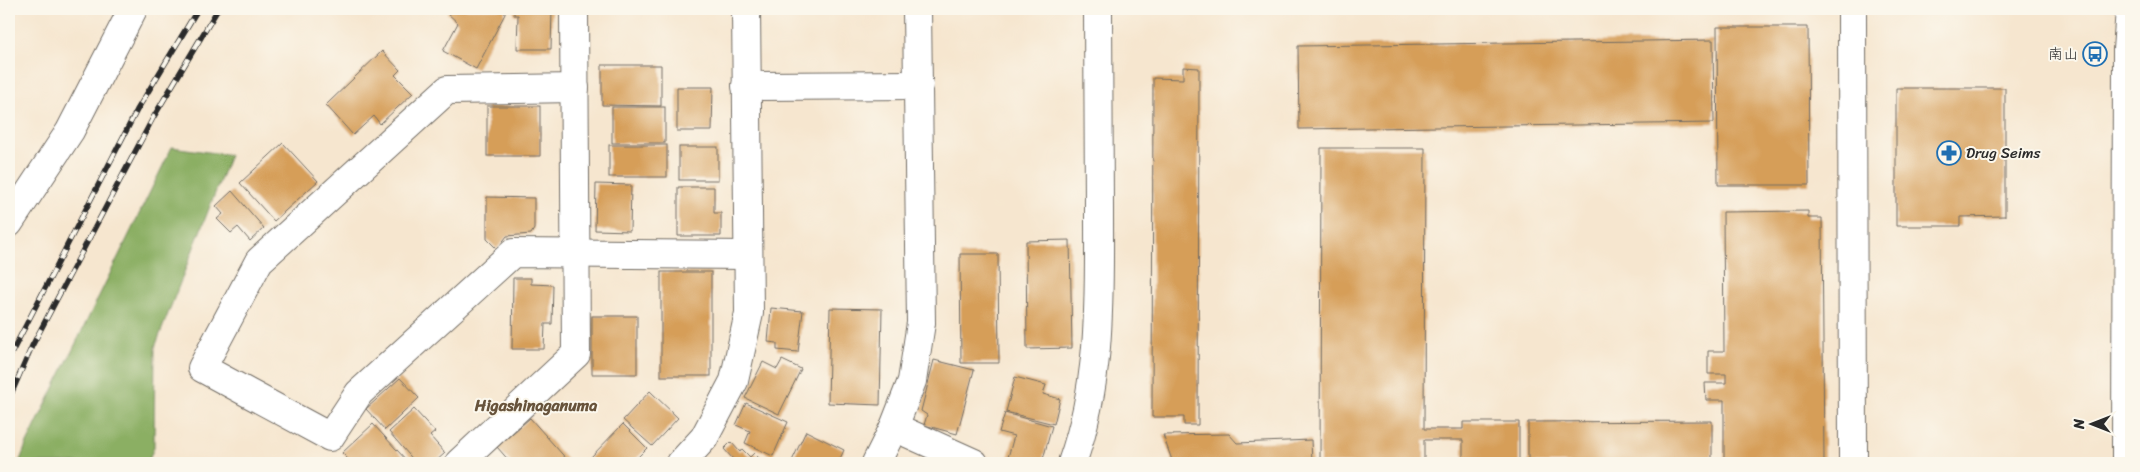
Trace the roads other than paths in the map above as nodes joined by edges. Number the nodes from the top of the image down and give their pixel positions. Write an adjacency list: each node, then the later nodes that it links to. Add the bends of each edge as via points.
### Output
1 (574, 9): 10 (street)
2 (746, 9): 9 (street)
3 (917, 9): 8 (street)
4 (1098, 9): 19 (street, via 1100,305 1095,368 1084,429)
5 (1852, 9): 20 (street)
6 (2130, 9): 21 (street, via 2127,60)
7 (128, 11): 11 (street, via 70,131)
8 (919, 84): 9 (street); 14 (street, via 921,323 912,381)
9 (746, 86): 13 (street)
10 (575, 88): 12 (street); 12 (street, via 447,90 259,261 202,368 330,437 359,393 513,253)
11 (9, 223)
12 (576, 254): 13 (street); 15 (street, via 576,354)
13 (748, 254): 16 (street, via 749,313 734,381 704,438)
14 (894, 427): 17 (street); 18 (street)
15 (459, 463)
16 (681, 463)
17 (876, 463)
18 (974, 463)
19 (1072, 463)
20 (1853, 463)
21 (2126, 463)

